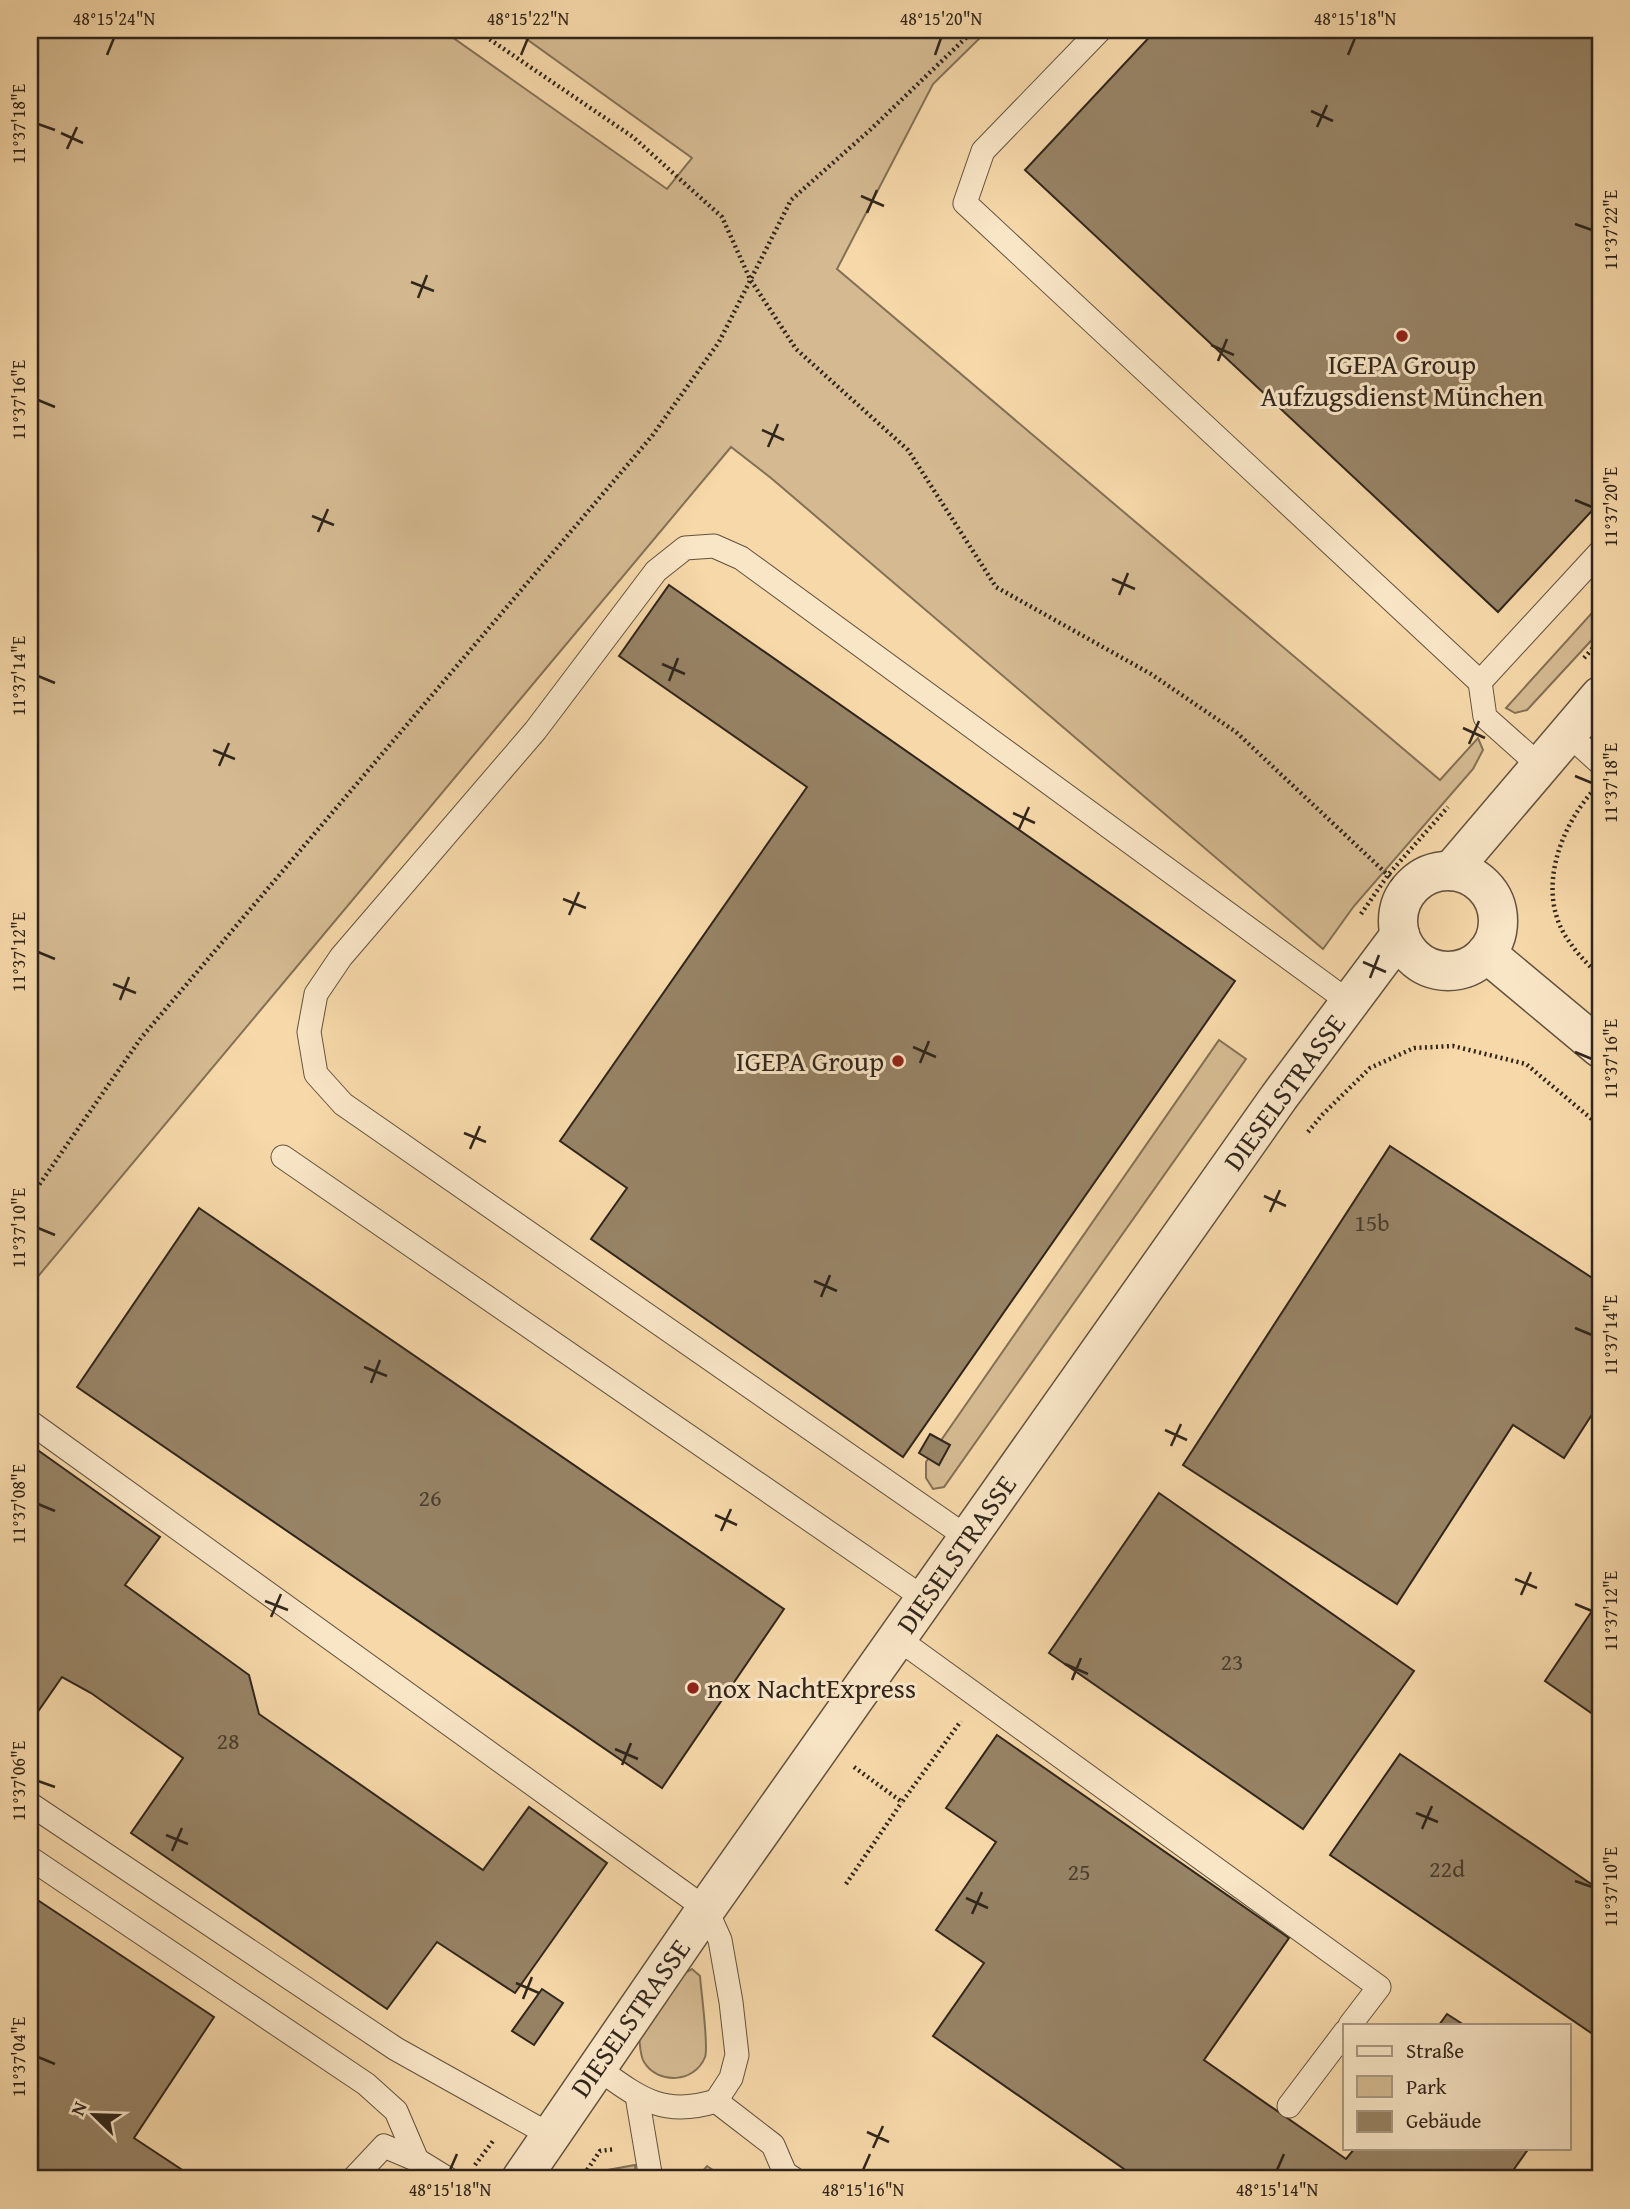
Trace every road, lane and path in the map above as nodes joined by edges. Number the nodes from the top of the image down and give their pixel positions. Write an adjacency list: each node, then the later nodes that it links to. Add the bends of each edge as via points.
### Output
1 (476, 30): 4 (path, via 633,136 663,163 722,217)
2 (974, 30): 4 (path, via 791,200)
3 (1100, 30): 6 (lane, via 983,151 965,203)
4 (750, 279): 13 (path, via 796,349 908,450 996,587 1152,674 1236,732); 22 (path, via 719,342 652,436 141,1038)
5 (1600, 552): 6 (lane)
6 (1480, 682): 10 (lane, via 1485,717)
7 (1600, 696): 8 (street)
8 (1567, 734): 9 (lane); 10 (street)
9 (1600, 763)
10 (1540, 766): 12 (street)
11 (1592, 791): 16 (path, via 1576,810 1557,853 1552,878 1555,911 1569,943)
12 (1451, 871): 13 (street, via 1426,876); 15 (street, via 1480,882 1497,908 1495,939)
13 (1407, 893): 14 (street, via 1398,921)
14 (1400, 935): 15 (street, via 1418,961 1431,968 1461,970); 17 (street, DIESELSTRASSE)
15 (1486, 953): 18 (street)
16 (1600, 977)
17 (1349, 1002): 24 (street, DIESELSTRASSE); 24 (lane, via 741,558 714,546 685,548 656,570 536,731 341,957 316,994 309,1032 316,1074 343,1104)
18 (1597, 1038)
19 (1600, 1126): 20 (path, via 1526,1064 1453,1046 1414,1048 1370,1068)
20 (1307, 1133)
21 (283, 1157): 25 (lane)
22 (30, 1198)
23 (30, 1422): 35 (lane)
24 (968, 1538): 25 (street, DIESELSTRASSE)
25 (925, 1599): 26 (street, DIESELSTRASSE)
26 (897, 1638): 35 (street, DIESELSTRASSE); 36 (lane, via 1379,1987)
27 (965, 1715): 31 (path)
28 (860, 1756): 29 (path)
29 (853, 1767): 30 (path); 31 (path)
30 (845, 1777)
31 (902, 1802): 34 (path)
32 (30, 1804): 42 (lane, via 396,2049)
33 (30, 1857): 44 (lane, via 366,2084 396,2111)
34 (846, 1884)
35 (706, 1909): 38 (street, DIESELSTRASSE); 40 (lane, via 720,1940 737,2054 731,2078)
36 (1351, 2024)
37 (1343, 2035): 41 (lane)
38 (596, 2067): 39 (lane); 42 (street, DIESELSTRASSE)
39 (637, 2096): 40 (lane, via 668,2107 693,2108); 43 (lane)
40 (716, 2101): 50 (lane, via 773,2145 785,2173)
41 (1289, 2106)
42 (550, 2135): 47 (street, DIESELSTRASSE)
43 (646, 2144): 48 (path, via 600,2151); 49 (lane)
44 (417, 2160): 45 (lane, via 384,2146); 46 (lane)
45 (353, 2179)
46 (447, 2179)
47 (521, 2179)
48 (581, 2179)
49 (651, 2179)
50 (794, 2179)

